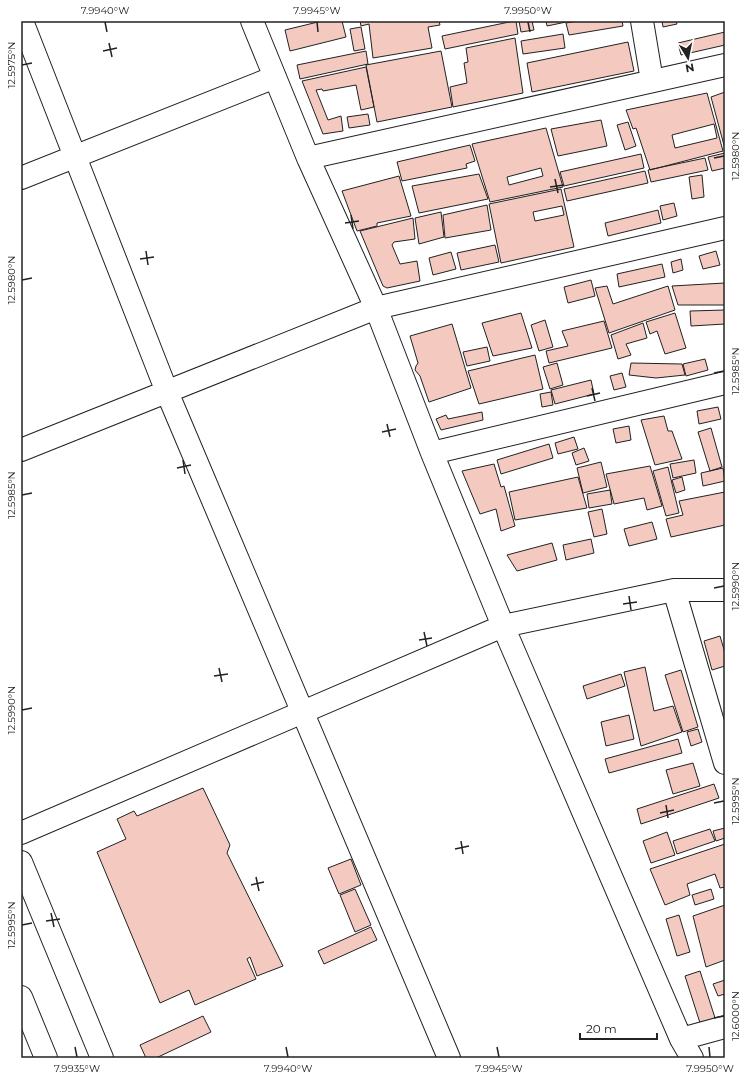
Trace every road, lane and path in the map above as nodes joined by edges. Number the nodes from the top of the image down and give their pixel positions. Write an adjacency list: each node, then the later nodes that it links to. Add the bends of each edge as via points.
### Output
1 (22, 21): 7 (main road)
2 (252, 21): 5 (main road)
3 (642, 21): 6 (main road)
4 (725, 65): 6 (main road)
5 (275, 77): 7 (main road); 8 (main road)
6 (652, 81): 8 (main road)
7 (75, 156): 9 (main road); 13 (main road)
8 (308, 158): 11 (main road)
9 (21, 178)
10 (725, 228): 11 (main road)
11 (376, 308): 13 (main road); 15 (main road)
12 (725, 383): 15 (main road)
13 (167, 392): 14 (main road); 19 (main road)
14 (21, 450)
15 (432, 453): 18 (main road)
16 (674, 590): 17 (main road); 18 (main road); 20 (main road)
17 (725, 590)
18 (503, 626): 19 (main road); 25 (main road)
19 (303, 713): 21 (main road); 28 (main road)
20 (725, 763)
21 (21, 833)
22 (21, 862): 27 (main road)
23 (21, 997): 26 (main road)
24 (725, 1027): 25 (main road)
25 (681, 1040): 29 (main road)
26 (46, 1058)
27 (102, 1058)
28 (449, 1058)
29 (692, 1058)

